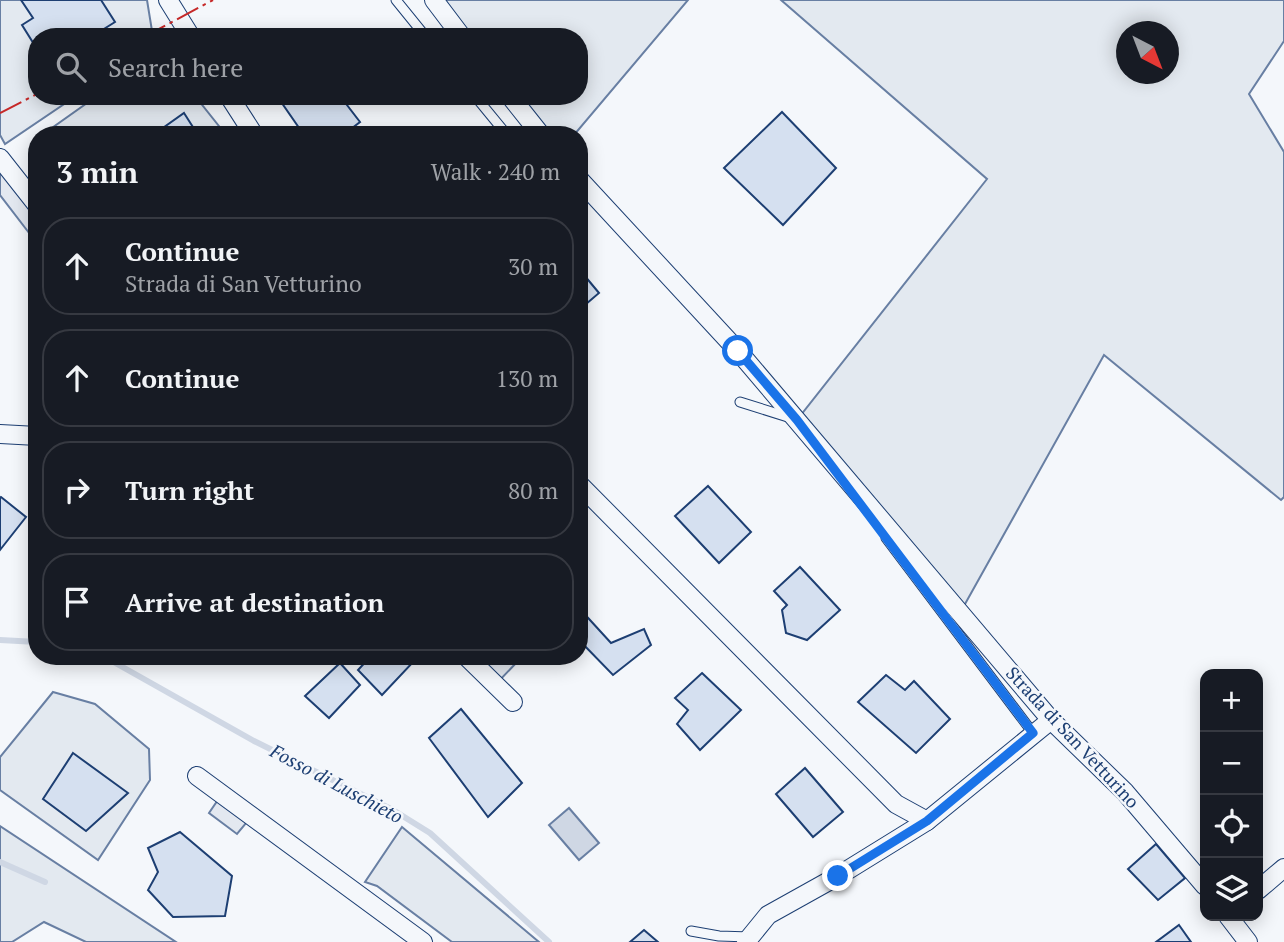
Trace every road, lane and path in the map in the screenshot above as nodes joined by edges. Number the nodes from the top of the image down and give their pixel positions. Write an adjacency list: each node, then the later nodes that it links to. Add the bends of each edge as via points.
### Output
1 (168, 0): 4 (street)
2 (396, 0): 5 (lane)
3 (434, 0): 6 (street)
4 (185, 28)
5 (419, 28)
6 (455, 28)
7 (235, 105): 10 (street)
8 (482, 105): 11 (lane)
9 (517, 105): 12 (street)
10 (248, 126)
11 (500, 126)
12 (534, 126)
13 (0, 158): 15 (street)
14 (588, 189): 17 (street, Strada di San Vetturino)
15 (28, 194)
16 (740, 401): 17 (lane)
17 (797, 420): 23 (street, Strada di San Vetturino); 24 (lane)
18 (0, 434): 19 (street)
19 (28, 436)
20 (588, 493): 26 (street, via 896,804)
21 (475, 665): 22 (street)
22 (513, 702)
23 (1051, 720): 24 (street); 28 (street, Strada di San Vetturino, via 1125,792)
24 (1033, 733): 26 (street)
25 (197, 776): 33 (street)
26 (927, 821): 32 (street, via 768,915)
27 (1284, 868): 29 (street)
28 (1200, 880)
29 (1263, 886)
30 (1232, 921): 34 (street)
31 (691, 930): 32 (lane)
32 (748, 939)
33 (423, 942)
34 (1248, 942)

